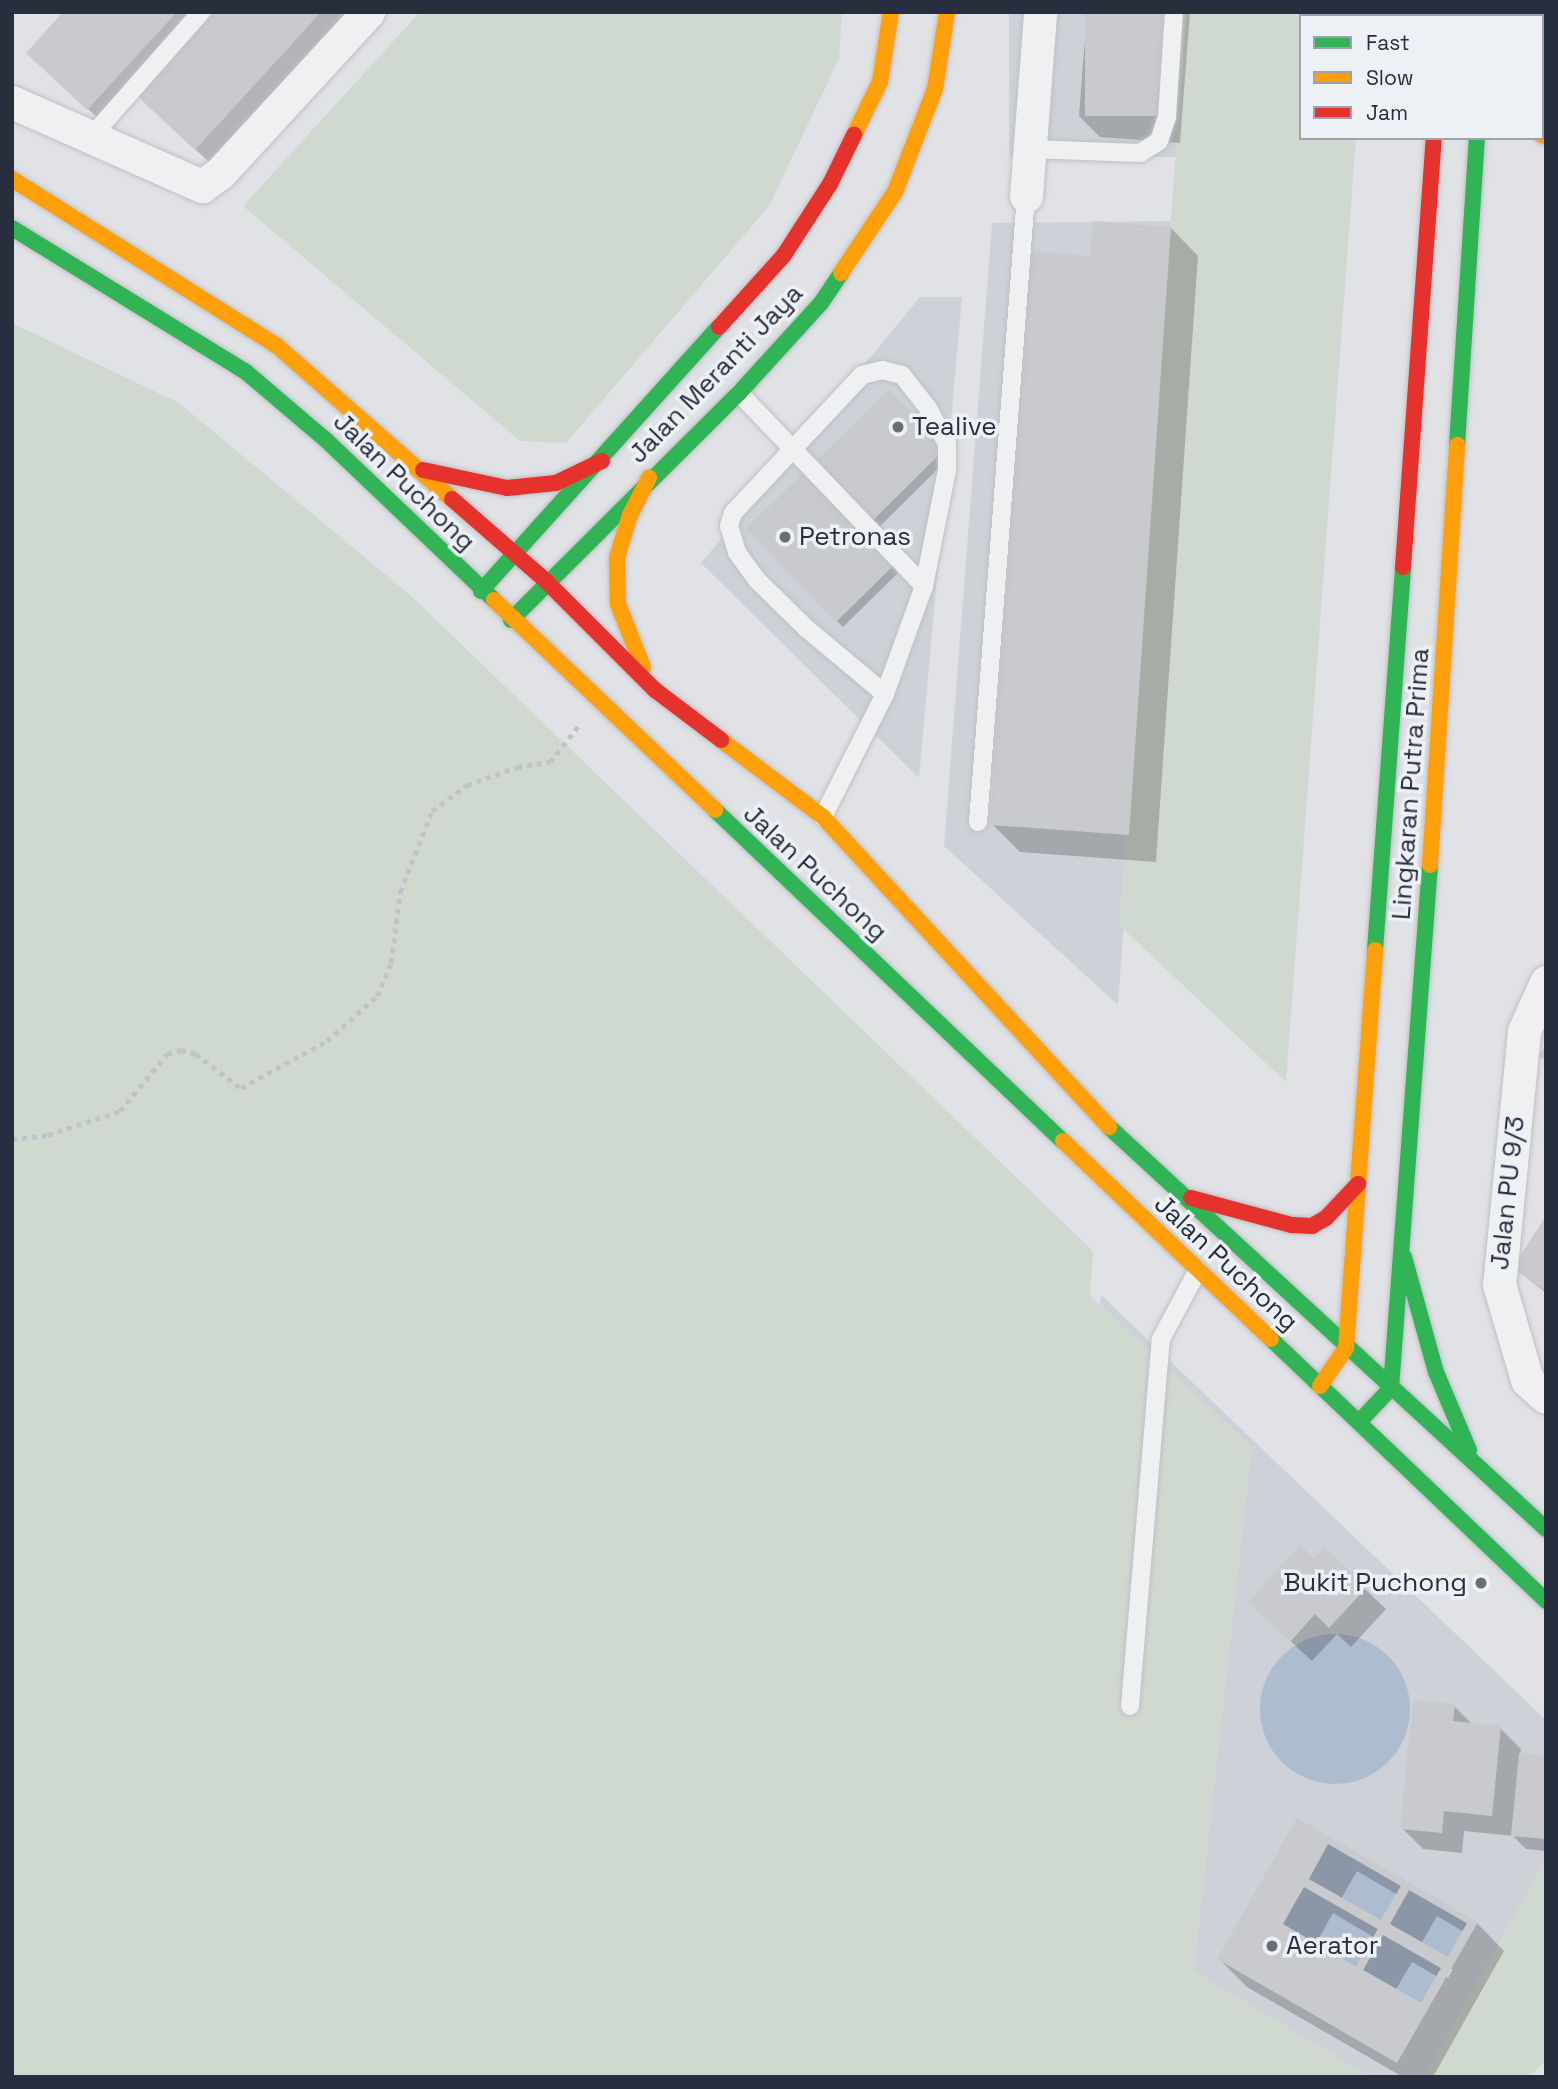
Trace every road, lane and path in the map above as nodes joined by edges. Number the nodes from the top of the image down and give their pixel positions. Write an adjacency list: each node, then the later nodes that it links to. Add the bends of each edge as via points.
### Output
1 (201, 12): 8 (lane)
2 (368, 12): 8 (street, via 202,186)
3 (891, 12): 17 (main road, Jalan Meranti Jaya, via 880,82 830,184 784,256)
4 (947, 12): 15 (main road, Jalan Meranti Jaya, via 935,89 895,192 821,303)
5 (1040, 12): 11 (street)
6 (1174, 12): 11 (lane, via 1167,117 1159,141 1140,153)
7 (12, 102): 8 (street)
8 (90, 138)
9 (1434, 140): 32 (main road, Lingkaran Putra Prima)
10 (1477, 140): 34 (main road, Lingkaran Putra Prima)
11 (1029, 149): 13 (street)
12 (12, 179): 18 (main road, Jalan Puchong, via 276,345)
13 (1026, 196): 29 (lane)
14 (12, 228): 23 (main road, Jalan Puchong, via 246,372 326,440)
15 (739, 393): 16 (lane); 19 (main road, Jalan Meranti Jaya)
16 (792, 448): 22 (lane); 22 (lane, via 862,375 882,370 902,375 928,408 947,444 947,470); 26 (lane, via 733,513 729,526 737,551 757,580 807,629)
17 (602, 461): 18 (main road, via 555,483 506,488); 20 (main road, Jalan Meranti Jaya)
18 (411, 466): 20 (main road, Jalan Puchong)
19 (649, 478): 21 (main road, Jalan Meranti Jaya); 25 (main road, via 630,515 617,558 618,604 630,643)
20 (515, 553): 21 (main road, Jalan Puchong); 23 (main road, Jalan Meranti Jaya)
21 (547, 582): 24 (main road, Jalan Meranti Jaya); 25 (main road, Jalan Puchong)
22 (924, 586): 26 (lane)
23 (481, 591): 24 (main road, Jalan Puchong)
24 (511, 620): 27 (main road, Jalan Puchong)
25 (655, 690): 28 (main road, Jalan Puchong)
26 (885, 694): 28 (lane)
27 (596, 700): 31 (path, via 550,762 517,767 467,785 432,811 400,892 391,963 377,996 327,1041 241,1088 196,1054 167,1054 120,1111 48,1135); 35 (main road, Jalan Puchong)
28 (824, 817): 33 (main road, Jalan Puchong, via 1100,1118)
29 (978, 822)
30 (1546, 982): 39 (street, Jalan PU 9/3, via 1524,1031 1499,1284 1527,1380)
31 (12, 1139)
32 (1358, 1184): 33 (main road, via 1326,1218 1312,1226 1292,1226); 36 (main road, Lingkaran Putra Prima)
33 (1186, 1196): 36 (main road, Jalan Puchong)
34 (1404, 1257): 38 (main road, Lingkaran Putra Prima); 41 (main road, via 1436,1372)
35 (1198, 1270): 37 (main road, Jalan Puchong); 44 (lane, via 1161,1339)
36 (1346, 1348): 37 (main road); 38 (main road, Jalan Puchong)
37 (1320, 1386): 40 (main road, Jalan Puchong)
38 (1391, 1388): 40 (main road); 41 (main road, Jalan Puchong)
39 (1546, 1397)
40 (1360, 1421): 43 (main road, Jalan Puchong)
41 (1476, 1464): 42 (main road, Jalan Puchong)
42 (1546, 1529)
43 (1546, 1601)
44 (1130, 1706)

